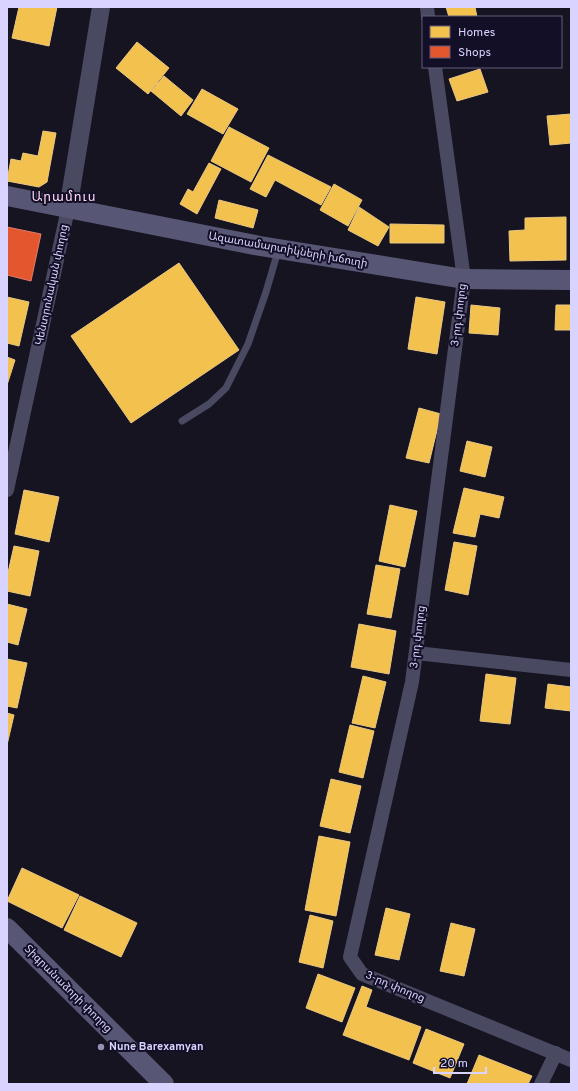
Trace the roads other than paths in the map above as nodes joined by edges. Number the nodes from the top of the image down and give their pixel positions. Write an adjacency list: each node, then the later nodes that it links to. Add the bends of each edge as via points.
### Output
1 (101, 7): 4 (street, Կենտրոնական փողոց)
2 (435, 68): 6 (street, 3-րդ փողոց)
3 (7, 196): 4 (main road, Ազատամարտիկների խճուղի)
4 (68, 209): 5 (main road, Ազատամարտիկների խճուղի); 9 (street, Կենտրոնական փողոց)
5 (278, 249): 6 (main road, Ազատամարտիկների խճուղի); 8 (lane, via 248,344 226,388 209,404)
6 (464, 279): 7 (main road, Ազատամարտիկների խճուղի); 10 (street, 3-րդ փողոց)
7 (571, 280)
8 (182, 421)
9 (7, 490)
10 (416, 653): 11 (street); 13 (street, 3-րդ փողոց, via 412,682 350,957 362,974)
11 (571, 670)
12 (7, 928): 15 (main road, Տիգրանաձորի փողոց)
13 (556, 1053): 14 (street, 3-րդ փողոց); 16 (street)
14 (571, 1060)
15 (164, 1084)
16 (541, 1084)

